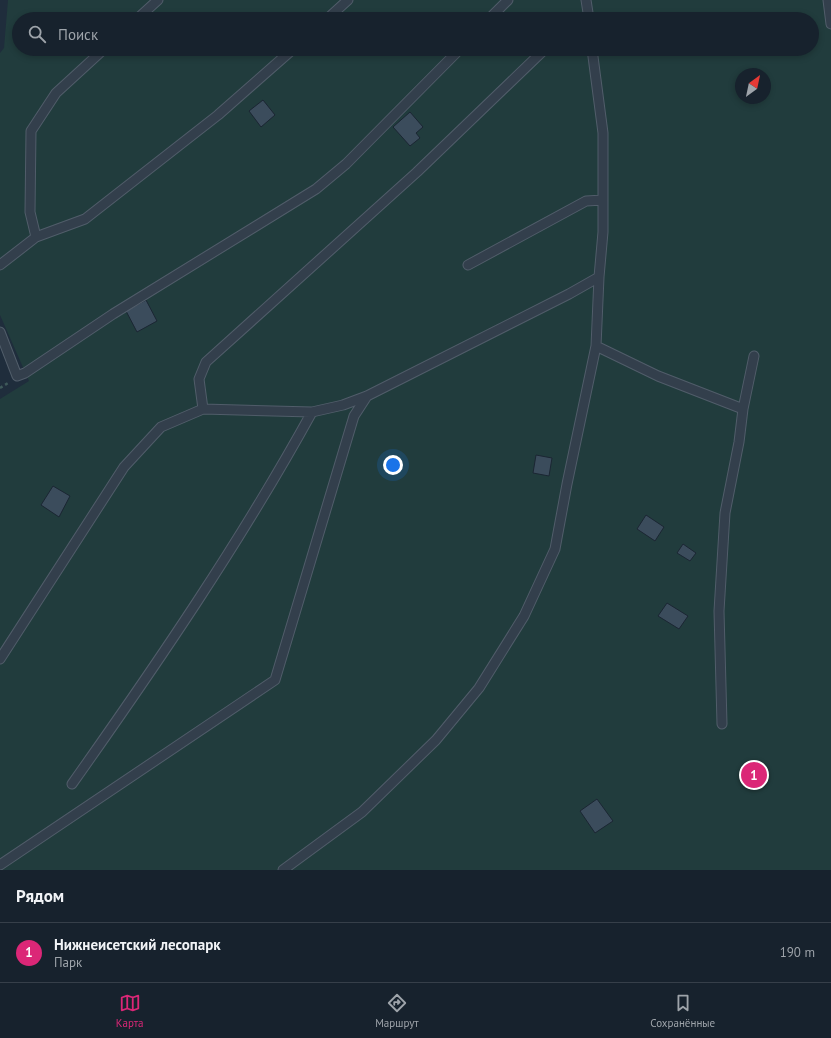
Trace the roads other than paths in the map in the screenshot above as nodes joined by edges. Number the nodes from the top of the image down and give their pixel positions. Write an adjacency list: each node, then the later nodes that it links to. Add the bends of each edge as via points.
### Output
1 (158, 0): 6 (lane)
2 (348, 0): 7 (lane)
3 (508, 0): 8 (lane)
4 (586, 0): 9 (lane)
5 (828, 0): 10 (lane)
6 (145, 12)
7 (335, 12)
8 (496, 12)
9 (588, 12)
10 (831, 24)
11 (96, 56): 17 (lane, via 56,93 31,131 30,212)
12 (285, 56): 17 (lane, via 218,115 85,219)
13 (453, 56): 21 (lane, via 346,164 316,189 113,314 25,373 17,376)
14 (538, 56): 25 (lane, via 417,172 206,362 199,379)
15 (593, 56): 16 (lane, via 603,133)
16 (603, 200): 19 (lane, via 586,201); 20 (lane, via 603,232)
17 (36, 237): 18 (lane)
18 (0, 265)
19 (468, 265)
20 (598, 277): 22 (lane); 24 (lane)
21 (0, 332)
22 (596, 346): 26 (lane, via 658,376); 32 (lane, via 566,484 555,549 524,616 479,688 436,740 362,812)
23 (754, 356): 26 (lane)
24 (367, 396): 27 (lane); 31 (lane, via 354,416 275,680)
25 (203, 409): 27 (lane); 28 (lane, via 161,427 124,467)
26 (743, 409): 29 (lane, via 725,513 719,611)
27 (312, 412): 30 (lane, via 280,471 195,605 137,693)
28 (0, 660)
29 (722, 724)
30 (72, 784)
31 (0, 866)
32 (282, 870)

